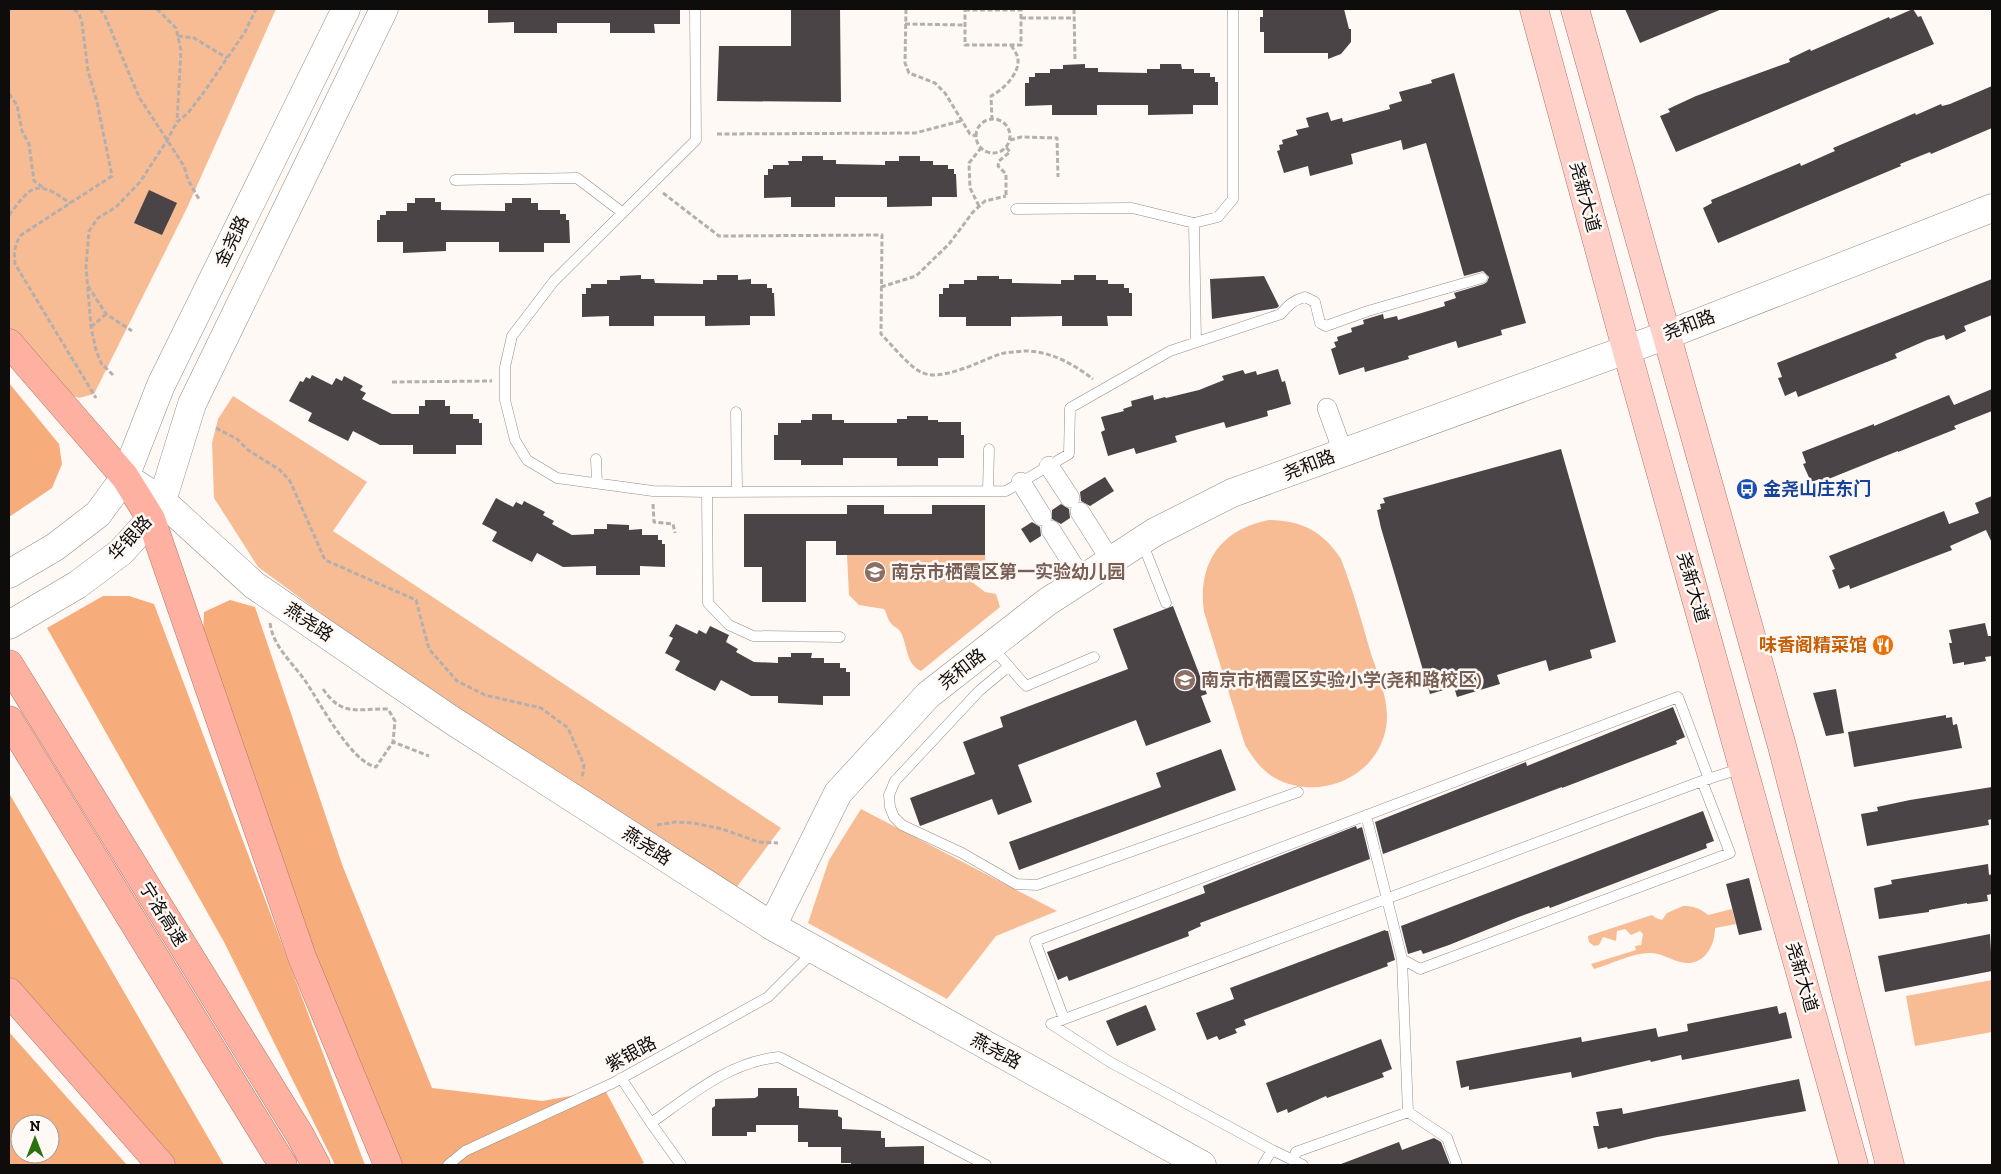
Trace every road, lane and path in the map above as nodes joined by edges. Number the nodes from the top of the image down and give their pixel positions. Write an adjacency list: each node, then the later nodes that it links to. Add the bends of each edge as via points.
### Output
1 (74, 9): 37 (path, via 82,23 88,71 112,176)
2 (100, 9): 27 (path, via 139,96)
3 (157, 9): 17 (path, via 176,28)
4 (256, 9): 19 (path, via 245,32)
5 (346, 9): 67 (main road, 金尧路, via 161,385)
6 (384, 9): 59 (main road, 金尧路)
7 (695, 9): 33 (lane, via 696,140)
8 (906, 9): 15 (path)
9 (1074, 9): 14 (path)
10 (1233, 9): 43 (lane, via 1234,199 1218,217)
11 (1534, 9): 53 (main road, 尧新大道)
12 (1575, 9): 50 (main road)
13 (1021, 18): 14 (path); 16 (path, via 1021,10 965,10); 18 (path, via 1021,45)
14 (1074, 18): 20 (path)
15 (905, 24): 16 (path); 23 (path, via 905,63 909,73 935,83 945,93)
16 (965, 25): 18 (path, via 965,45)
17 (178, 36): 19 (path, via 194,38); 24 (path, via 181,50)
18 (1011, 45): 22 (path, via 1018,63 1011,78 991,96)
19 (226, 58): 24 (path, via 188,113)
20 (1075, 61)
21 (9, 94): 34 (path, via 17,105 22,131 29,144 34,181)
22 (992, 120): 26 (path, via 981,125); 28 (path, via 1004,123)
23 (960, 121): 25 (path, via 916,133); 26 (path, via 970,134)
24 (177, 122): 27 (path)
25 (717, 134)
26 (976, 136): 30 (path)
27 (168, 138): 36 (path); 45 (path, via 140,182 116,207 98,218 89,231)
28 (1010, 140): 29 (path); 31 (path, via 1021,137 1057,138)
29 (1006, 147): 30 (path, via 994,153); 35 (path, via 1010,152 999,160 998,166 1006,174)
30 (981, 148): 38 (path, via 968,163 970,188)
31 (1058, 177)
32 (455, 180): 41 (lane, via 577,178)
33 (652, 185): 41 (lane); 46 (path, via 719,236 882,235)
34 (44, 188): 37 (path); 42 (path, via 32,189)
35 (1006, 196): 38 (path, via 985,201); 40 (path)
36 (199, 199)
37 (70, 203): 58 (path, via 21,235 14,252 16,264)
38 (980, 206): 46 (path, via 949,244 916,276)
39 (1992, 208): 50 (main road, 尧和路)
40 (1016, 209): 43 (lane, via 1132,208)
41 (623, 214): 55 (lane, via 554,281 512,336)
42 (9, 215)
43 (1194, 223): 51 (lane)
44 (1482, 278): 51 (lane, via 1326,326 1320,323 1315,302 1305,297 1296,299 1281,314)
45 (87, 284): 47 (path); 48 (path)
46 (881, 286): 57 (path, via 880,334 920,372 938,375 1002,354 1024,351 1048,355 1079,368)
47 (106, 314): 48 (path); 49 (path)
48 (91, 327): 54 (path, via 101,363)
49 (132, 331)
50 (1666, 334): 53 (main road, 尧和路); 121 (main road, via 1782,746)
51 (1196, 342): 57 (lane, via 1170,351)
52 (9, 343): 67 (highway)
53 (1626, 348): 64 (main road, 尧和路); 92 (main road, 尧新大道)
54 (113, 375)
55 (505, 381): 56 (path); 69 (lane, via 505,400 515,440 527,460 557,478)
56 (392, 382)
57 (1106, 388): 66 (lane, via 1070,408 1069,454)
58 (96, 398)
59 (192, 404): 74 (main road, 华银路)
60 (1327, 408): 64 (street)
61 (736, 412): 71 (lane)
62 (216, 428): 94 (path, via 237,439 290,481 325,560 416,600 429,649 457,681 484,695 541,708 568,728 584,765)
63 (988, 449): 72 (lane)
64 (1343, 452): 76 (main road, 尧和路, via 1232,493)
65 (596, 459): 69 (lane)
66 (1049, 466): 68 (lane); 77 (street)
67 (125, 477): 74 (highway); 78 (main road, via 98,514 55,547)
68 (1021, 482): 72 (lane, via 1006,491); 79 (street)
69 (597, 483): 70 (lane)
70 (653, 491): 73 (lane); 75 (path, via 654,522 674,524)
71 (737, 491): 72 (lane); 73 (lane)
72 (988, 491)
73 (707, 492): 83 (lane, via 708,603 717,615 729,626 753,636)
74 (156, 510): 82 (main road, 华银路, via 121,552 77,585); 99 (main road, 燕尧路, via 254,585 450,719); 112 (highway, via 302,957)
75 (675, 533)
76 (1142, 541): 77 (main road, 尧和路); 80 (lane)
77 (1111, 560): 79 (main road, 尧和路)
78 (9, 574)
79 (1082, 579): 84 (main road, 尧和路)
80 (1166, 603)
81 (269, 616): 90 (path, via 271,632 280,650 351,748 369,766 376,767)
82 (9, 625)
83 (840, 637)
84 (992, 646): 87 (lane); 99 (main road, 尧和路, via 928,695 838,794)
85 (1094, 657): 87 (lane, via 1026,686)
86 (9, 664): 111 (highway, 宁洛高速)
87 (1009, 666): 95 (lane, via 979,691 941,731 895,781 889,795 894,817 902,825 962,853 1016,884 1037,885)
88 (323, 689): 90 (path, via 339,707 358,711 388,708 395,721)
89 (9, 720): 110 (highway, 宁洛高速)
90 (393, 742): 91 (path)
91 (429, 756)
92 (1743, 768): 93 (lane); 120 (main road, 尧新大道)
93 (1705, 780): 96 (lane, via 1678,697); 101 (lane, via 1730,853 1420,969); 103 (lane)
94 (581, 781)
95 (1298, 792)
96 (1366, 816): 101 (lane); 103 (lane, via 1035,941)
97 (650, 827): 98 (path, via 675,822 694,823 759,842)
98 (778, 843)
99 (772, 926): 100 (main road, 燕尧路)
100 (815, 950): 104 (lane, 紫银路, via 768,997); 116 (main road, 燕尧路)
101 (1402, 959): 105 (lane)
102 (9, 992): 109 (highway)
103 (1064, 1019): 107 (lane, via 1051,1024 1110,1062)
104 (621, 1078): 106 (lane); 113 (lane, 紫银路, via 464,1151)
105 (1408, 1112): 108 (lane, via 1296,1152); 119 (lane, via 1447,1138)
106 (650, 1123): 114 (lane); 115 (lane, via 719,1076 761,1059 779,1056)
107 (1272, 1150): 108 (lane); 117 (lane)
108 (1293, 1160): 118 (lane)
109 (161, 1165)
110 (283, 1165)
111 (316, 1165)
112 (388, 1165)
113 (448, 1165)
114 (681, 1165)
115 (986, 1165)
116 (1202, 1165)
117 (1264, 1165)
118 (1303, 1165)
119 (1457, 1165)
120 (1854, 1165)
121 (1890, 1165)

